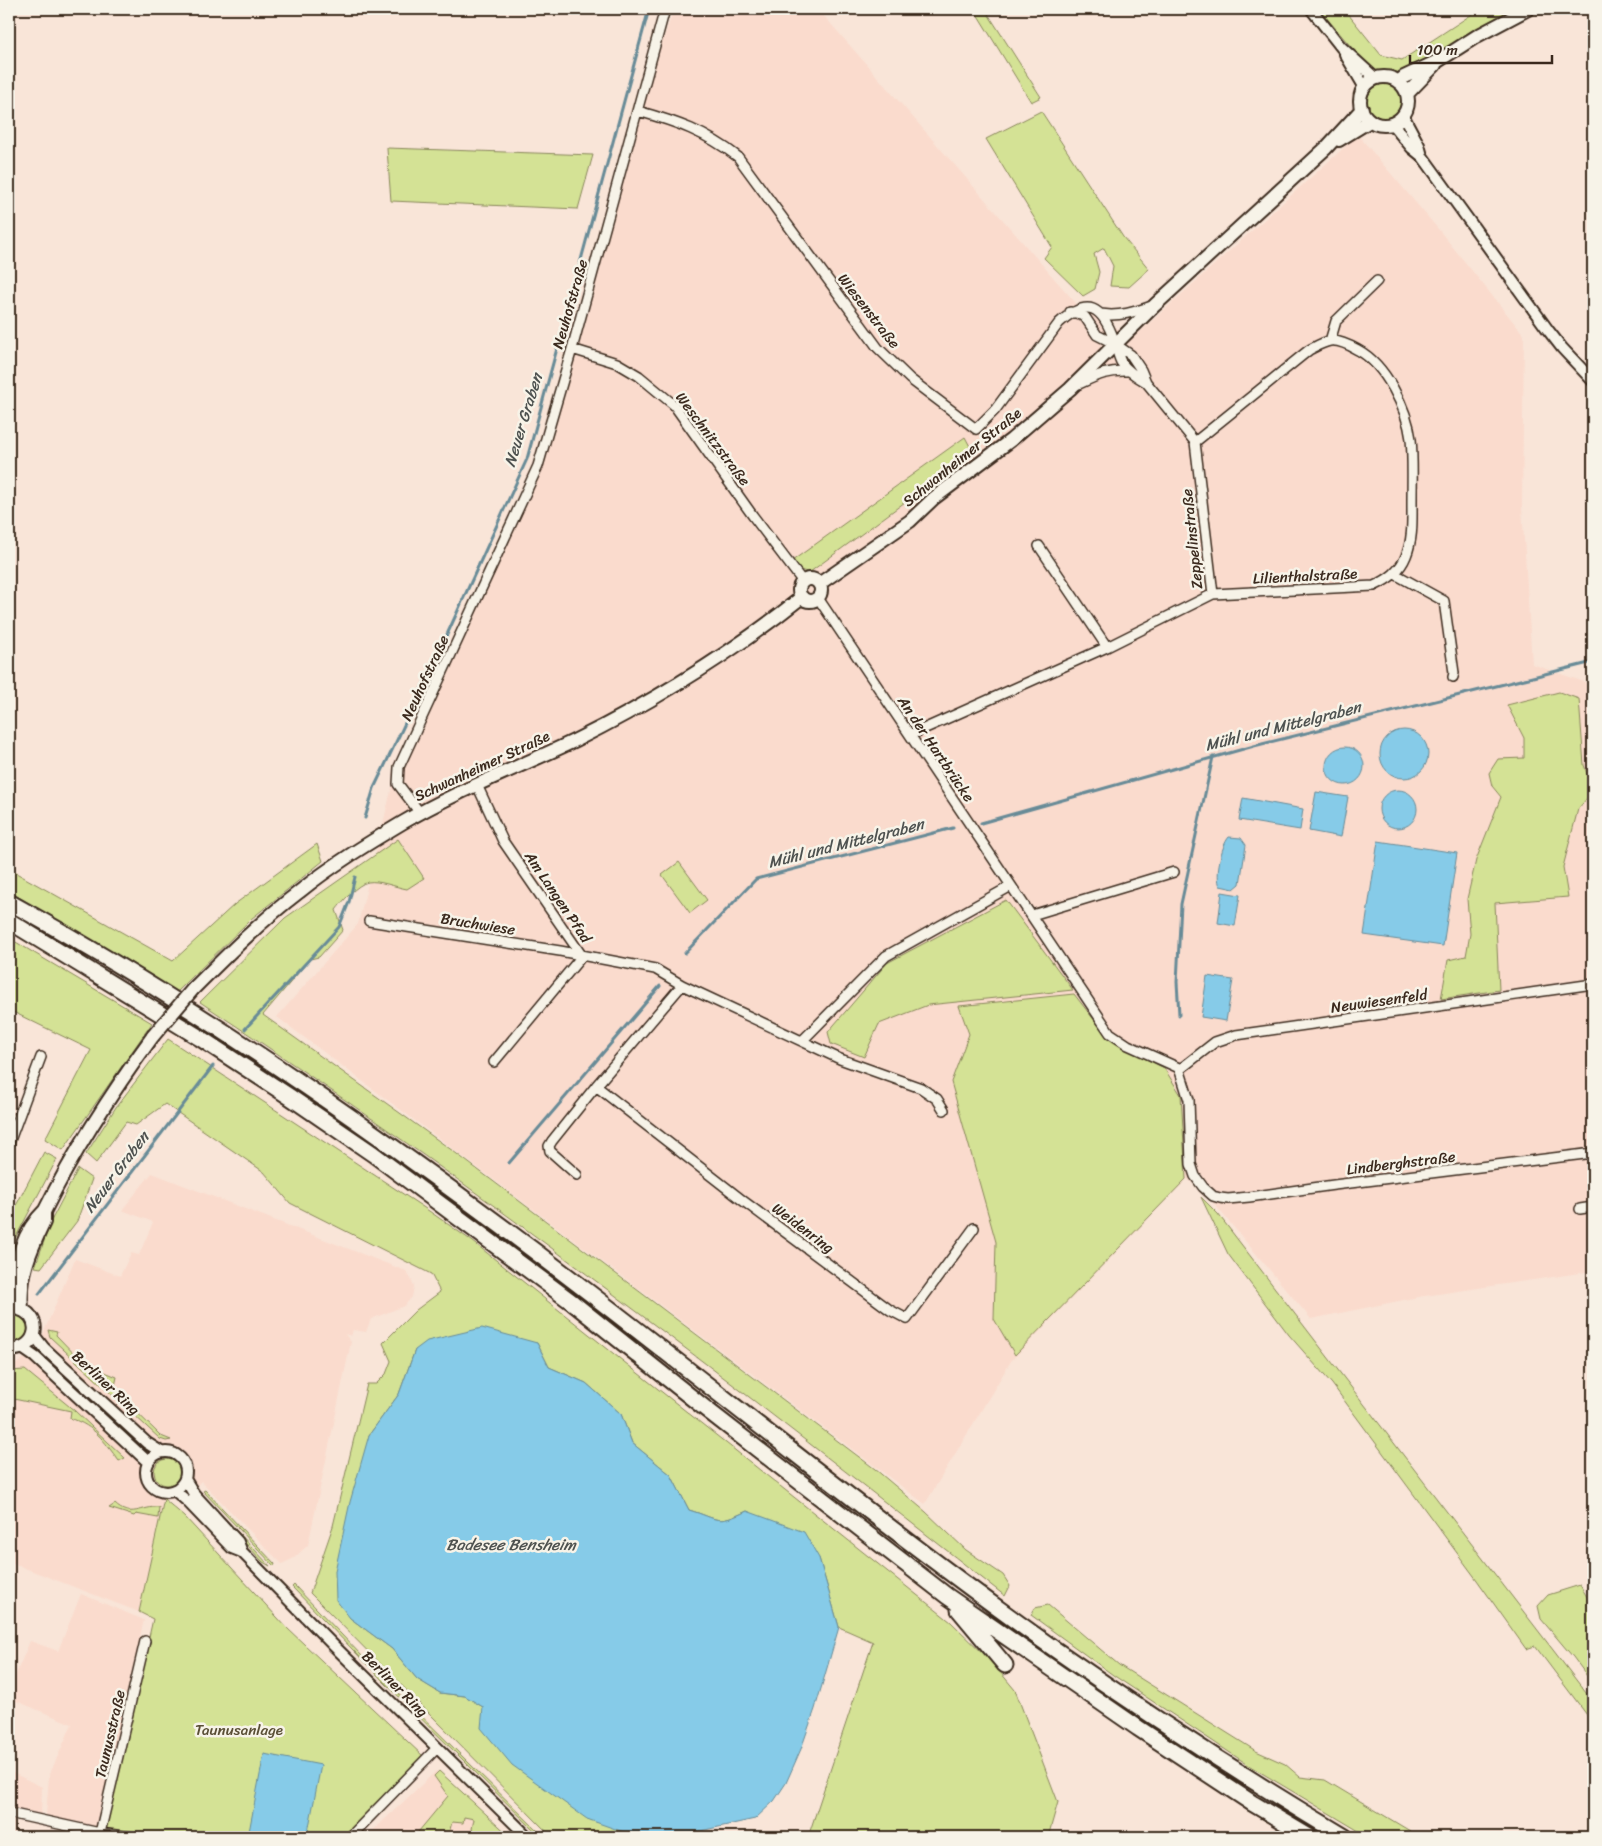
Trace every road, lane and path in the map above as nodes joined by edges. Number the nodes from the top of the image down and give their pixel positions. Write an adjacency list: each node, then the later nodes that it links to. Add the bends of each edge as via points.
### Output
1 (665, 9): 11 (street, Neuhofstraße)
2 (1311, 9): 4 (street)
3 (1528, 9): 5 (main road)
4 (1341, 47): 6 (street); 8 (street)
5 (1438, 61): 7 (main road); 9 (main road)
6 (1376, 79): 7 (main road, via 1384,77); 8 (main road)
7 (1398, 82): 9 (main road)
8 (1365, 88): 10 (main road)
9 (1407, 94): 12 (main road)
10 (1362, 109): 13 (main road); 15 (main road)
11 (638, 111): 19 (street, Wiesenstraße, via 697,130 738,157 878,348 910,379 976,429 995,410 1059,322); 23 (street, Neuhofstraße)
12 (1404, 116): 14 (main road); 16 (street)
13 (1370, 121): 14 (main road); 15 (main road)
14 (1392, 124): 16 (street)
15 (1326, 148): 18 (main road, Schwanheimer Straße)
16 (1423, 157): 25 (street, via 1548,330)
17 (1377, 281): 21 (street, via 1336,321)
18 (1155, 305): 20 (street, via 1127,314); 22 (main road, Schwanheimer Straße)
19 (1070, 312): 20 (street, via 1085,306); 22 (street, via 1081,314 1096,335)
20 (1100, 314): 22 (street)
21 (1330, 341): 28 (street, via 1309,350); 30 (street, via 1364,352 1378,366 1392,386 1410,436 1413,461 1411,538 1406,557)
22 (1115, 344): 24 (street, via 1121,362); 26 (street, via 1131,355); 27 (main road, Schwanheimer Straße)
23 (572, 349): 31 (street, Weschnitzstraße, via 617,363 639,376 674,405); 40 (street, Neuhofstraße, via 538,466 399,767 398,784)
24 (1129, 371): 26 (street); 27 (street, via 1102,373)
25 (1593, 381)
26 (1146, 382): 28 (street)
27 (1070, 388): 32 (main road, Schwanheimer Straße, via 910,521)
28 (1195, 442): 33 (street, Zeppelinstraße)
29 (1039, 546): 36 (street)
30 (1395, 574): 33 (street, Lilienthalstraße, via 1374,586); 37 (street, via 1444,601)
31 (803, 582): 32 (main road, via 812,580); 34 (main road)
32 (819, 584): 35 (main road)
33 (1213, 594): 36 (street, Zeppelinstraße)
34 (802, 597): 35 (main road, via 810,601); 39 (main road, Schwanheimer Straße, via 714,661 647,702 575,740)
35 (818, 598): 38 (street, An der Hartbrücke)
36 (1107, 647): 38 (street, Zeppelinstraße)
37 (1453, 677)
38 (910, 735): 42 (street, An der Hartbrücke)
39 (477, 785): 40 (main road, Schwanheimer Straße); 47 (street, Am Langen Pfad, via 504,841)
40 (420, 813): 61 (main road, Schwanheimer Straße, bridge, via 299,891 193,988 109,1096)
41 (1174, 872): 44 (street)
42 (1011, 886): 44 (street, An der Hartbrücke); 50 (street, via 886,956)
43 (9, 902): 83 (highway, via 206,1020 386,1142 586,1290 827,1479 1054,1648 1258,1785)
44 (1032, 915): 53 (street, An der Hartbrücke, via 1110,1033 1128,1045)
45 (9, 921): 73 (highway, via 200,1038 381,1160 573,1303)
46 (369, 921): 47 (street, Bruchwiese)
47 (582, 956): 49 (street, Am Langen Pfad, via 655,969); 52 (street)
48 (1593, 984): 53 (street, Neuwiesenfeld, via 1236,1036 1215,1042)
49 (682, 985): 50 (street); 54 (street)
50 (802, 1041): 55 (street, via 840,1059 921,1088 937,1099)
51 (41, 1057): 56 (street)
52 (494, 1062)
53 (1179, 1068): 57 (street, Lindberghstraße, via 1189,1100 1191,1164 1195,1176 1202,1187 1214,1196 1228,1199)
54 (596, 1086): 58 (street, via 549,1146 550,1151); 62 (street, Weidenring, via 890,1310 907,1319)
55 (944, 1110)
56 (9, 1142)
57 (1593, 1153)
58 (577, 1175)
59 (1593, 1207): 60 (street)
60 (1580, 1209)
61 (45, 1210): 63 (main road, via 36,1218); 64 (main road, via 44,1222 24,1269 21,1295)
62 (974, 1228)
63 (12, 1266): 64 (main road)
64 (13, 1309): 65 (main road, Berliner Ring, via 28,1313 35,1327)
65 (34, 1335): 66 (main road); 68 (street, Berliner Ring, via 147,1443)
66 (22, 1348): 67 (main road); 69 (street, Berliner Ring)
67 (9, 1349)
68 (161, 1452): 69 (street); 70 (street, Berliner Ring, via 168,1451 181,1458)
69 (148, 1462): 71 (street, via 145,1474 150,1485 161,1492)
70 (185, 1479): 71 (street); 72 (street, Berliner Ring, via 194,1494 238,1542)
71 (174, 1490): 72 (street, Berliner Ring, via 232,1548)
72 (242, 1552): 76 (street, Berliner Ring)
73 (947, 1596): 75 (highway); 82 (highway, via 1138,1728)
74 (145, 1640): 78 (street, Taunusstraße)
75 (1005, 1666)
76 (437, 1748): 80 (street); 81 (street, Berliner Ring)
77 (9, 1812): 78 (street)
78 (100, 1833): 79 (street)
79 (132, 1837)
80 (350, 1837)
81 (528, 1837)
82 (1309, 1837)
83 (1345, 1837)

